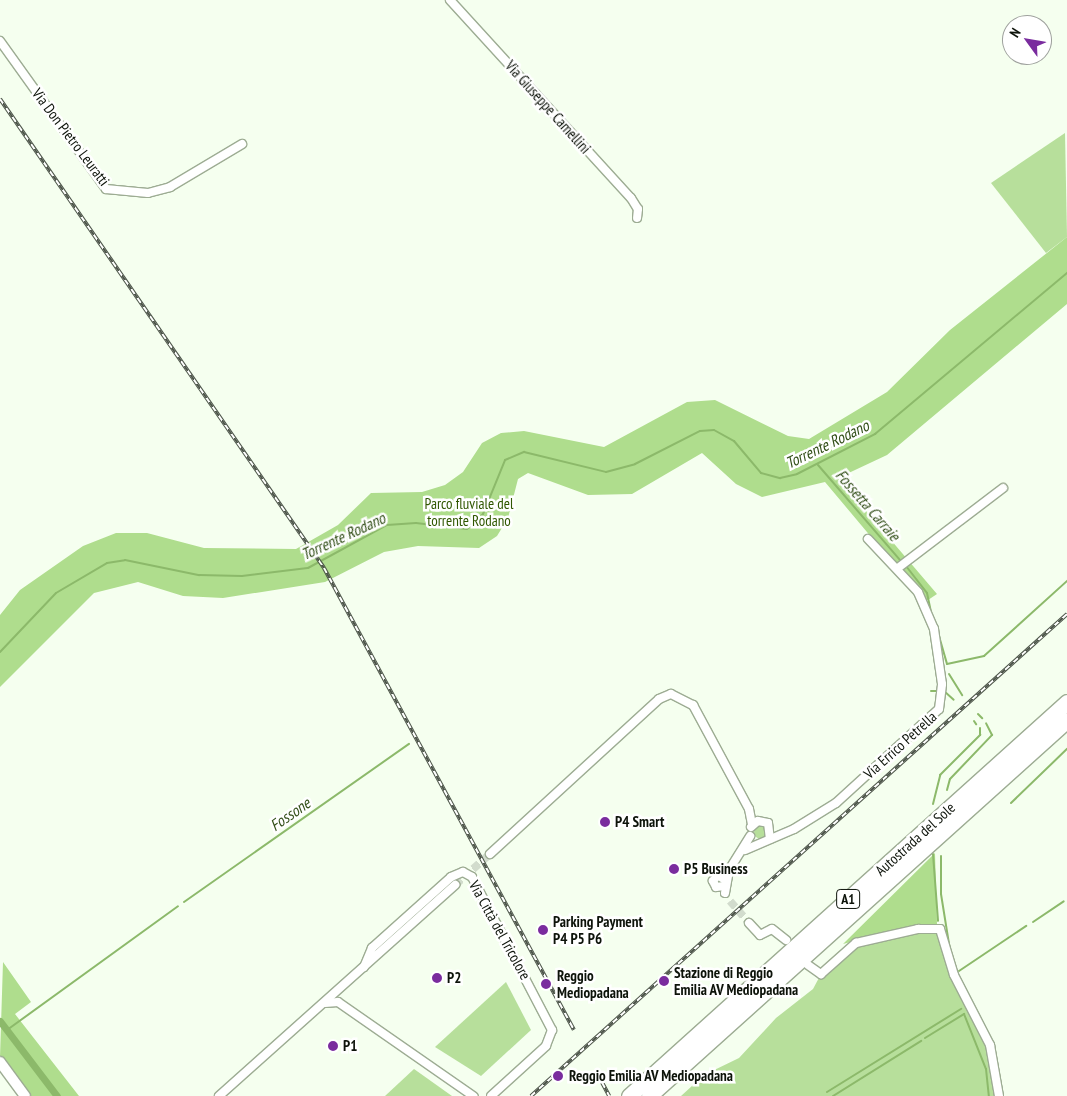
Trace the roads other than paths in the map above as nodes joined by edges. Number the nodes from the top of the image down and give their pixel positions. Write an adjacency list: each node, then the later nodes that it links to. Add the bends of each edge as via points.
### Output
1 (450, 0): 4 (street, Via Giuseppe Camellini, via 631,198 638,209)
2 (0, 41): 3 (street, Via Don Pietro Leuratti, via 106,189 148,193 170,187)
3 (242, 144)
4 (637, 218)
5 (1002, 488): 7 (street)
6 (868, 539): 7 (street, Via Errico Petrella)
7 (898, 568): 14 (street, Via Errico Petrella, via 918,592 934,629 942,684 939,709 839,800)
8 (1067, 702): 32 (highway, Autostrada del Sole / A1)
9 (1067, 720): 33 (highway, Autostrada del Sole / A1)
10 (749, 809): 11 (street); 12 (street); 19 (street, via 693,705 671,694 659,699)
11 (761, 821): 12 (street); 13 (street)
12 (752, 825): 15 (street)
13 (770, 826): 14 (street); 16 (street)
14 (784, 831): 16 (street, Via Errico Petrella)
15 (750, 836): 17 (street); 18 (street)
16 (770, 839): 17 (street)
17 (758, 843): 18 (street)
18 (745, 850): 21 (street, via 729,870 723,885)
19 (490, 854)
20 (455, 885): 25 (street)
21 (730, 901)
22 (749, 923): 23 (street, via 760,935 772,929)
23 (786, 940)
24 (808, 966): 34 (street, via 820,974 856,943 918,929 940,929 954,975 990,1045)
25 (364, 967): 26 (street, Via Città del Tricolore); 31 (street, Via Città del Tricolore, via 372,948 452,877 463,872 472,877 552,1030 546,1046)
26 (323, 1003): 29 (street, Via Città del Tricolore); 30 (street, via 338,1002)
27 (0, 1062): 28 (street)
28 (25, 1096)
29 (220, 1096)
30 (473, 1096)
31 (491, 1096)
32 (629, 1096)
33 (649, 1096)
34 (999, 1096)

